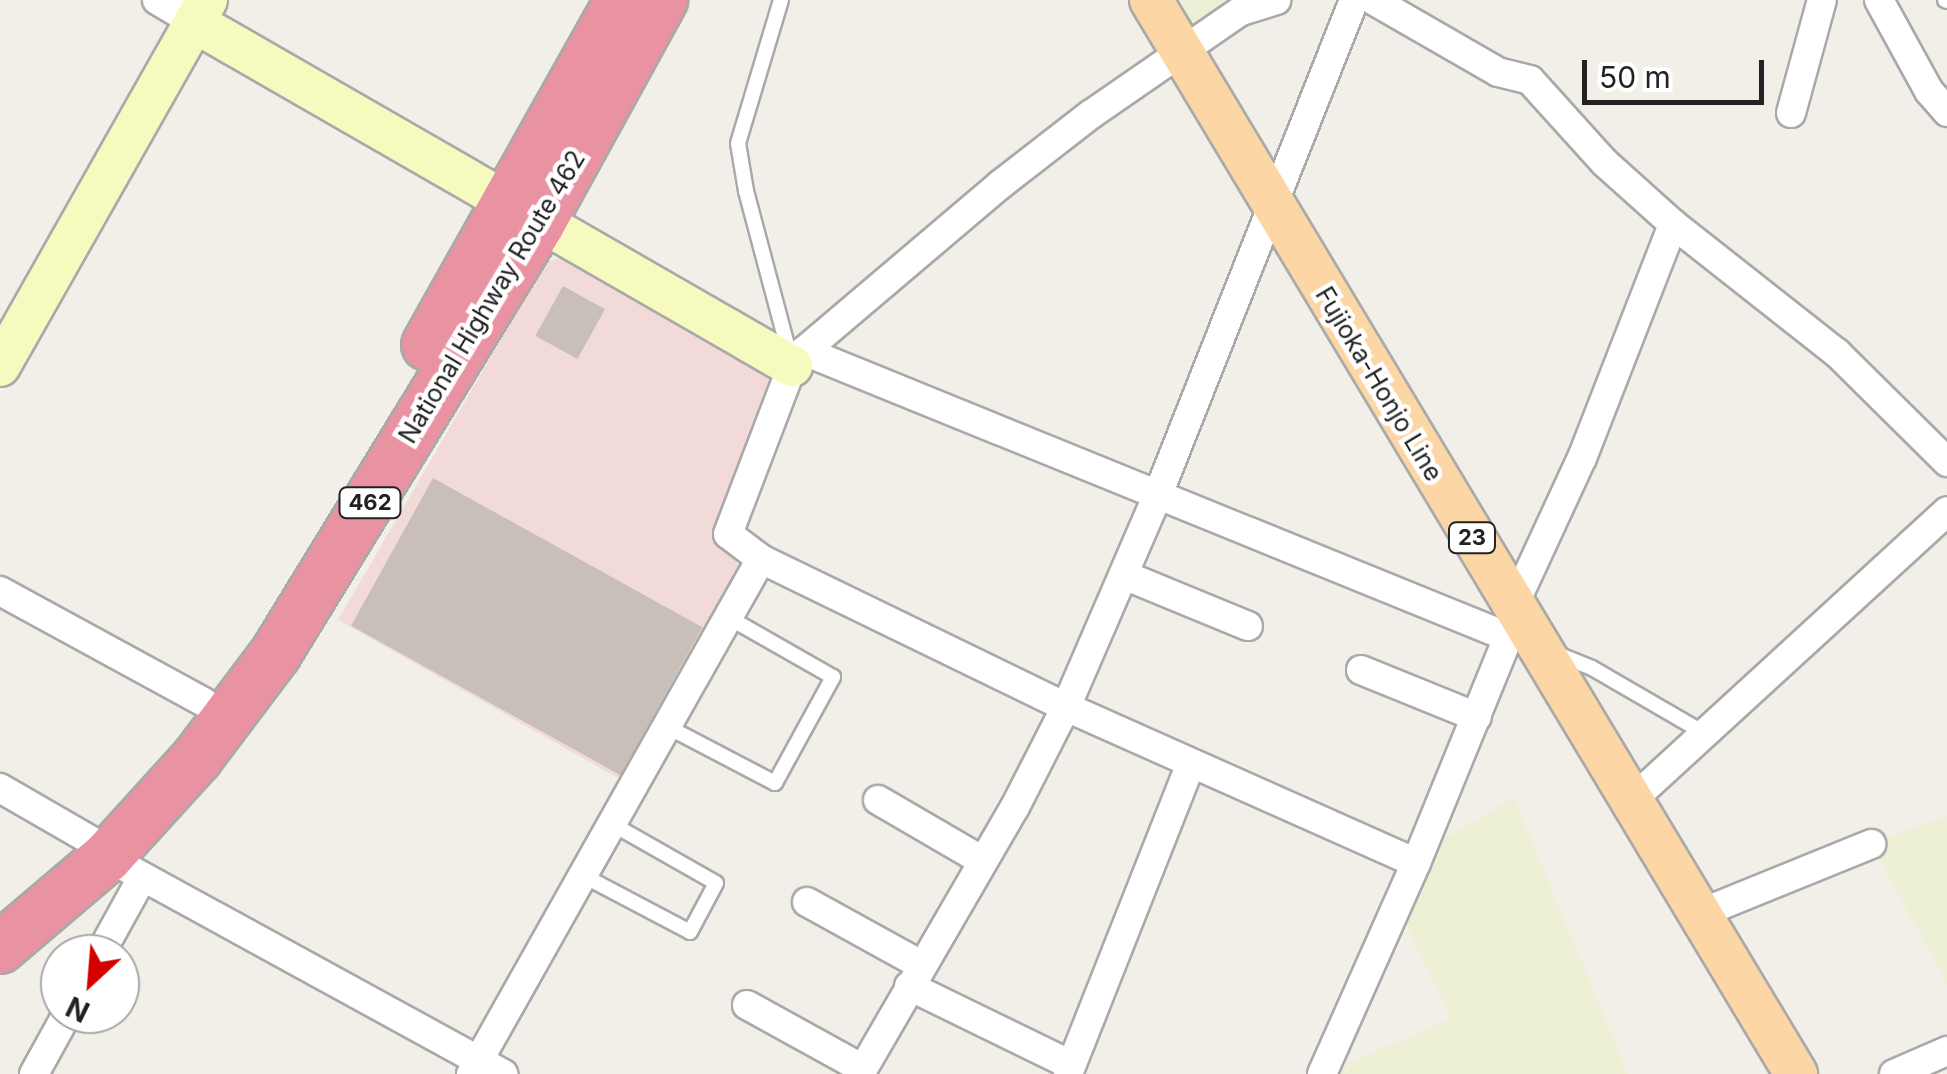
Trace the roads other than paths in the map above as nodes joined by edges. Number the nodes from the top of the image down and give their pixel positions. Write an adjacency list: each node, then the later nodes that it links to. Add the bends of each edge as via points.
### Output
1 (157, 0): 11 (street)
2 (621, 0): 16 (highway, National Highway Route 462 / 462)
3 (662, 0): 16 (highway, National Highway Route 462 / 462)
4 (781, 0): 18 (lane, via 738,143 746,191)
5 (1151, 0): 12 (main road, Fujioka-Honjo Line / 23)
6 (1276, 0): 12 (street, via 1241,10)
7 (1354, 0): 15 (street)
8 (1374, 0): 17 (street, via 1498,72 1530,80 1604,162)
9 (1822, 0): 14 (street)
10 (1879, 0): 13 (street)
11 (201, 11): 16 (street); 19 (street)
12 (1183, 52): 15 (main road, Fujioka-Honjo Line / 23); 18 (street, via 1001,184)
13 (1947, 112)
14 (1791, 113)
15 (1272, 207): 21 (street); 28 (main road, Fujioka-Honjo Line / 23)
16 (523, 214): 18 (street); 30 (highway, National Highway Route 462 / 462); 41 (highway, National Highway Route 462 / 462, via 276,653)
17 (1673, 224): 20 (street, via 1836,353); 28 (street)
18 (798, 358): 21 (street); 23 (street, via 728,534)
19 (0, 366)
20 (1947, 462)
21 (1160, 492): 24 (street); 28 (street)
22 (1947, 511): 34 (street)
23 (761, 558): 26 (street); 31 (street)
24 (1124, 575): 27 (street); 31 (street)
25 (0, 591): 30 (street)
26 (726, 616): 33 (street); 33 (lane, via 833,676 784,768 775,783)
27 (1248, 626)
28 (1521, 629): 32 (street); 34 (lane); 38 (main road, Fujioka-Honjo Line / 23)
29 (1361, 670): 32 (street)
30 (204, 702): 41 (highway, National Highway Route 462 / 462)
31 (1066, 707): 35 (street); 42 (street)
32 (1477, 718): 43 (street)
33 (666, 726): 39 (street)
34 (1704, 734): 38 (street)
35 (1191, 764): 43 (street); 55 (street)
36 (0, 788): 41 (street)
37 (878, 800): 42 (street)
38 (1631, 800): 46 (main road, Fujioka-Honjo Line / 23)
39 (612, 824): 44 (street); 44 (lane, via 716,883 690,932)
40 (1871, 844): 46 (street)
41 (113, 859): 47 (highway, National Highway Route 462 / 462); 48 (street); 49 (highway, National Highway Route 462 / 462); 54 (street)
42 (983, 861): 50 (street)
43 (1416, 862): 58 (street)
44 (581, 875): 54 (street)
45 (806, 902): 50 (street)
46 (1699, 914): 59 (main road, Fujioka-Honjo Line / 23)
47 (0, 920)
48 (103, 934)
49 (0, 948)
50 (915, 976): 55 (street); 56 (street)
51 (748, 1006): 56 (street)
52 (56, 1034): 57 (street)
53 (1947, 1051): 60 (street)
54 (484, 1070)
55 (1070, 1070)
56 (861, 1072)
57 (34, 1074)
58 (1322, 1074)
59 (1796, 1074)
60 (1894, 1074)

